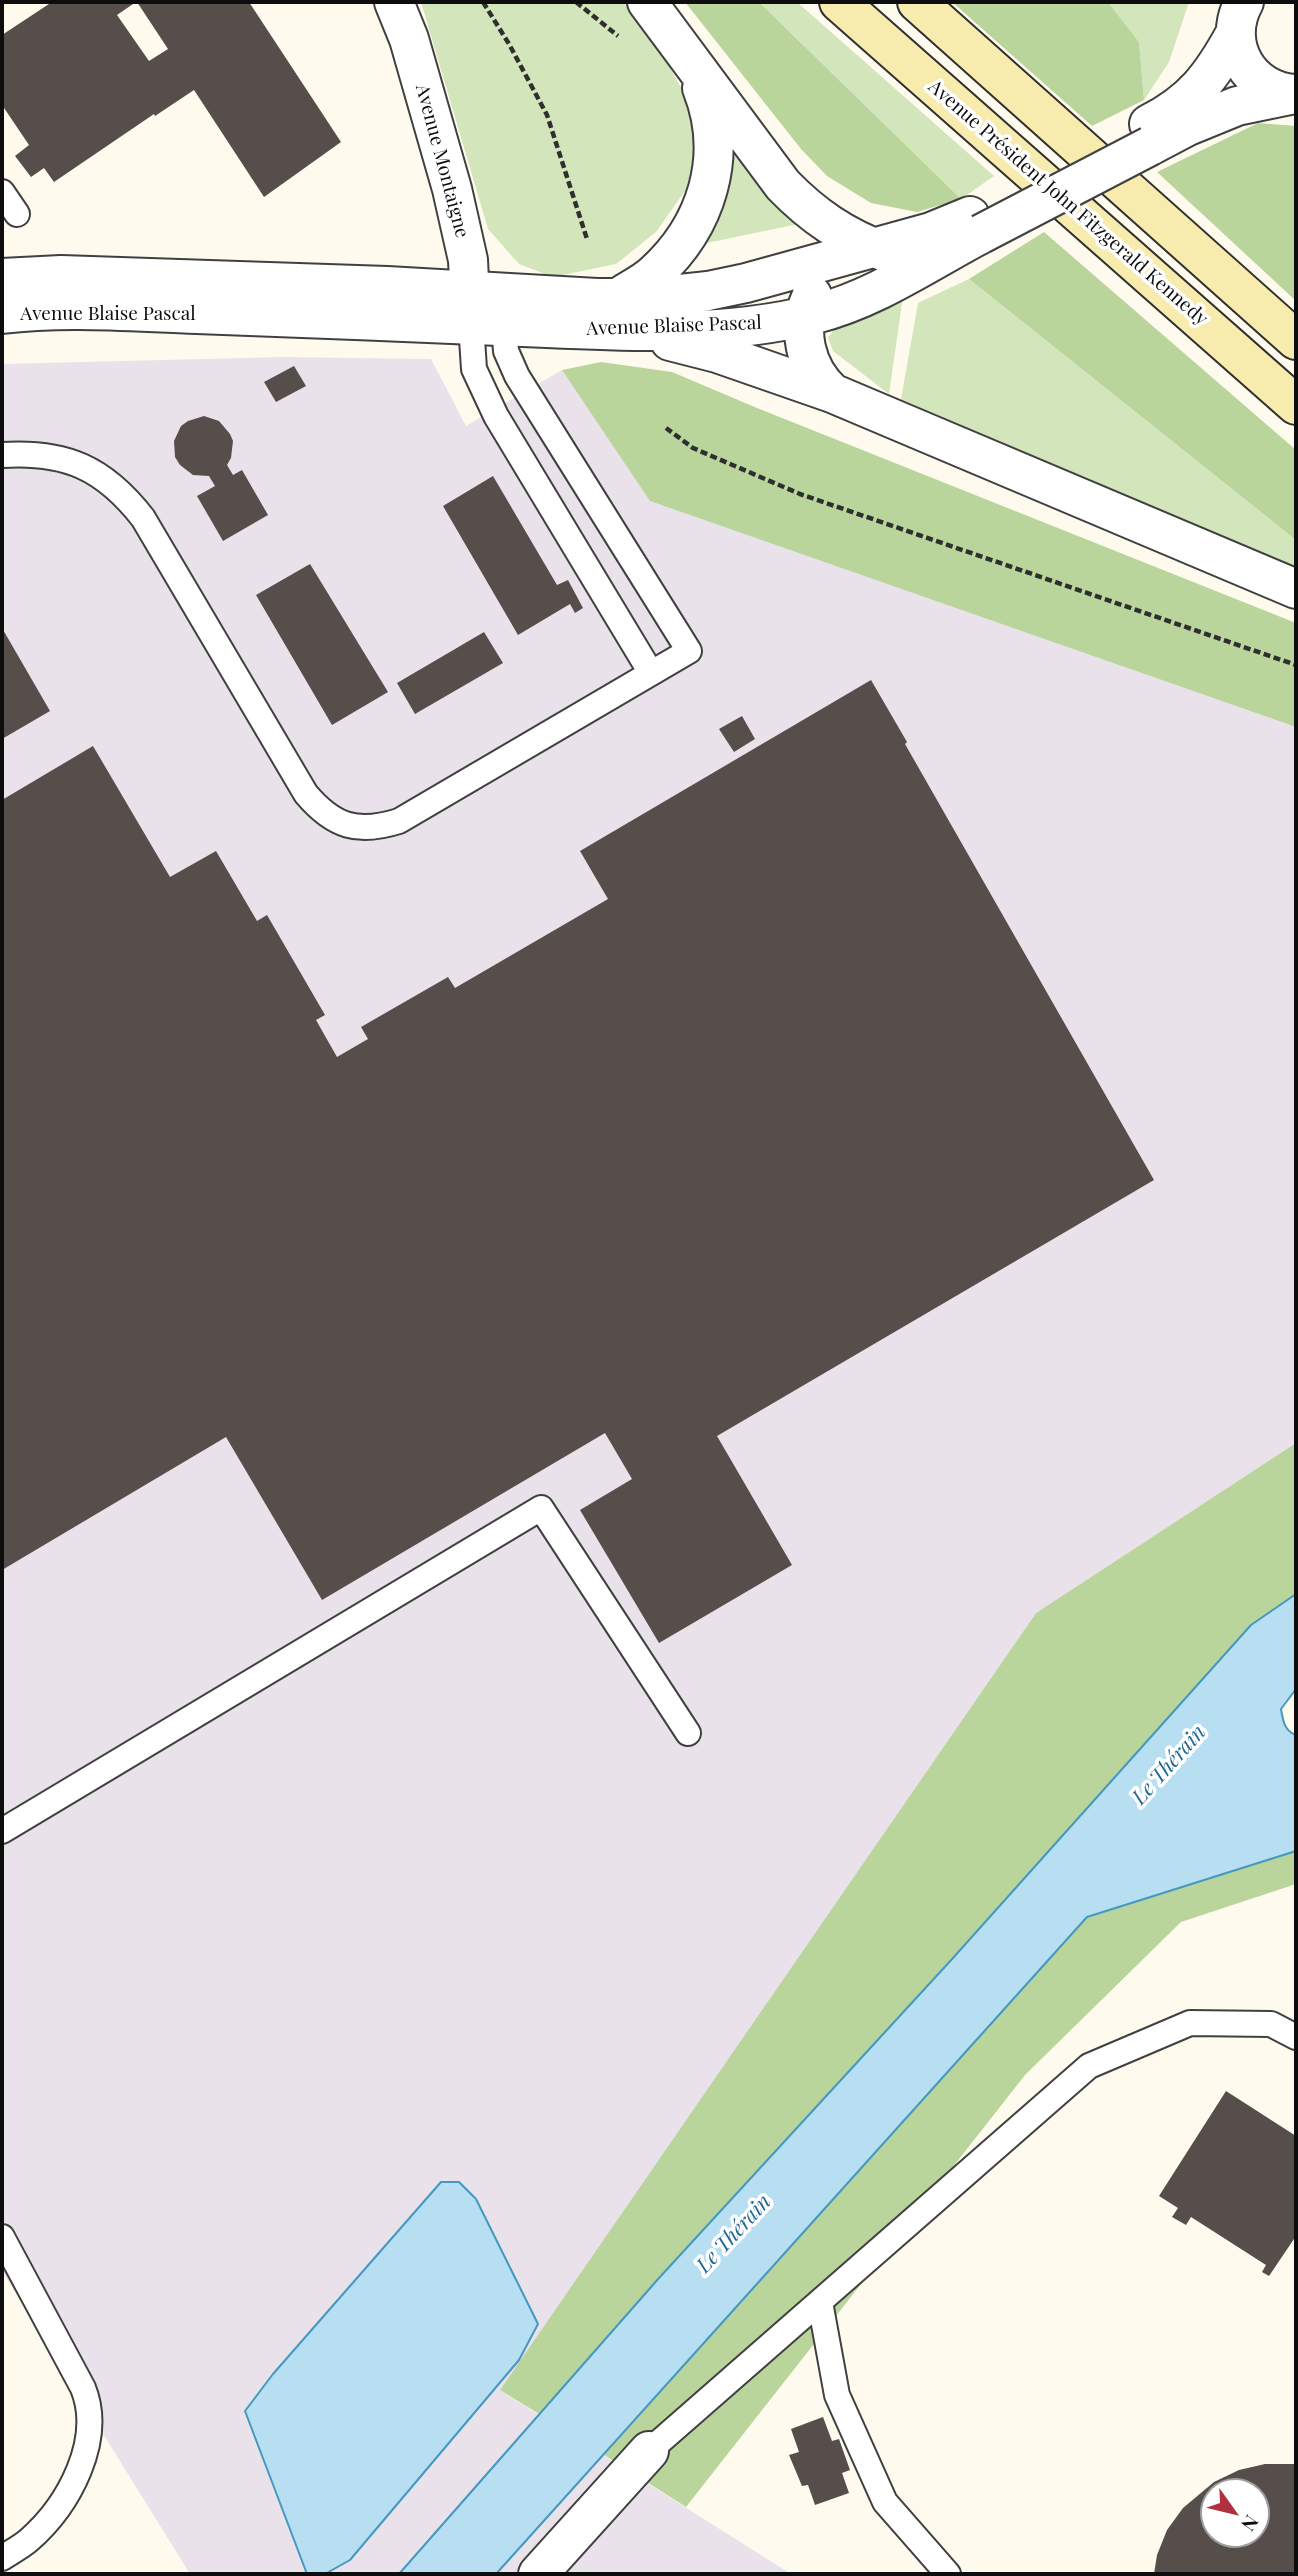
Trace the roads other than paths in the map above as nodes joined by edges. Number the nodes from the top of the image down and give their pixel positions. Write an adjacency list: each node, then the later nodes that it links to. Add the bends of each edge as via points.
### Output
1 (394, 2): 15 (street, Avenue Montaigne, via 409,39 468,260)
2 (647, 2): 6 (street)
3 (839, 2): 21 (main road, Avenue Président John Fitzgerald Kennedy)
4 (917, 2): 19 (main road)
5 (1240, 18): 7 (street, via 1241,61 1268,88); 8 (street, Avenue Blaise Pascal, via 1215,69 1197,92)
6 (694, 66): 12 (street, via 798,201); 17 (street, via 712,125 710,188 685,241)
7 (1296, 94): 8 (street, Avenue Blaise Pascal, via 1237,106)
8 (1143, 139): 11 (street, Avenue Blaise Pascal)
9 (2, 191): 10 (lane)
10 (18, 214)
11 (976, 225): 12 (street, Avenue Blaise Pascal); 13 (street, Avenue Blaise Pascal)
12 (864, 250): 13 (street); 17 (street, Avenue Blaise Pascal); 18 (street, via 825,273)
13 (929, 262): 18 (street, Avenue Blaise Pascal, via 870,295)
14 (2, 278): 15 (street, Avenue Blaise Pascal, via 75,276 387,286)
15 (487, 309): 16 (street, Avenue Blaise Pascal); 17 (street, Avenue Blaise Pascal); 24 (lane, via 474,369 496,416); 24 (lane, via 516,376 690,651)
16 (2, 314)
17 (619, 314): 18 (street, Avenue Blaise Pascal, via 712,328); 20 (street)
18 (805, 317): 20 (street, via 808,359)
19 (1296, 340)
20 (832, 393): 23 (street)
21 (1296, 405)
22 (2, 455): 24 (lane, via 42,455 68,461 109,481 125,496 143,518 306,794 329,818 349,826 368,828 399,821)
23 (1296, 589)
24 (651, 673)
25 (688, 1732): 26 (lane, via 541,1508)
26 (2, 1831)
27 (1296, 2037): 29 (lane, via 1271,2024 1190,2023 1089,2066)
28 (2, 2237): 31 (lane, via 83,2388 91,2419 81,2462 64,2498 40,2530)
29 (820, 2302): 30 (lane); 33 (lane, via 837,2395 884,2502)
30 (649, 2451): 32 (street)
31 (2, 2558)
32 (538, 2574)
33 (948, 2574)

